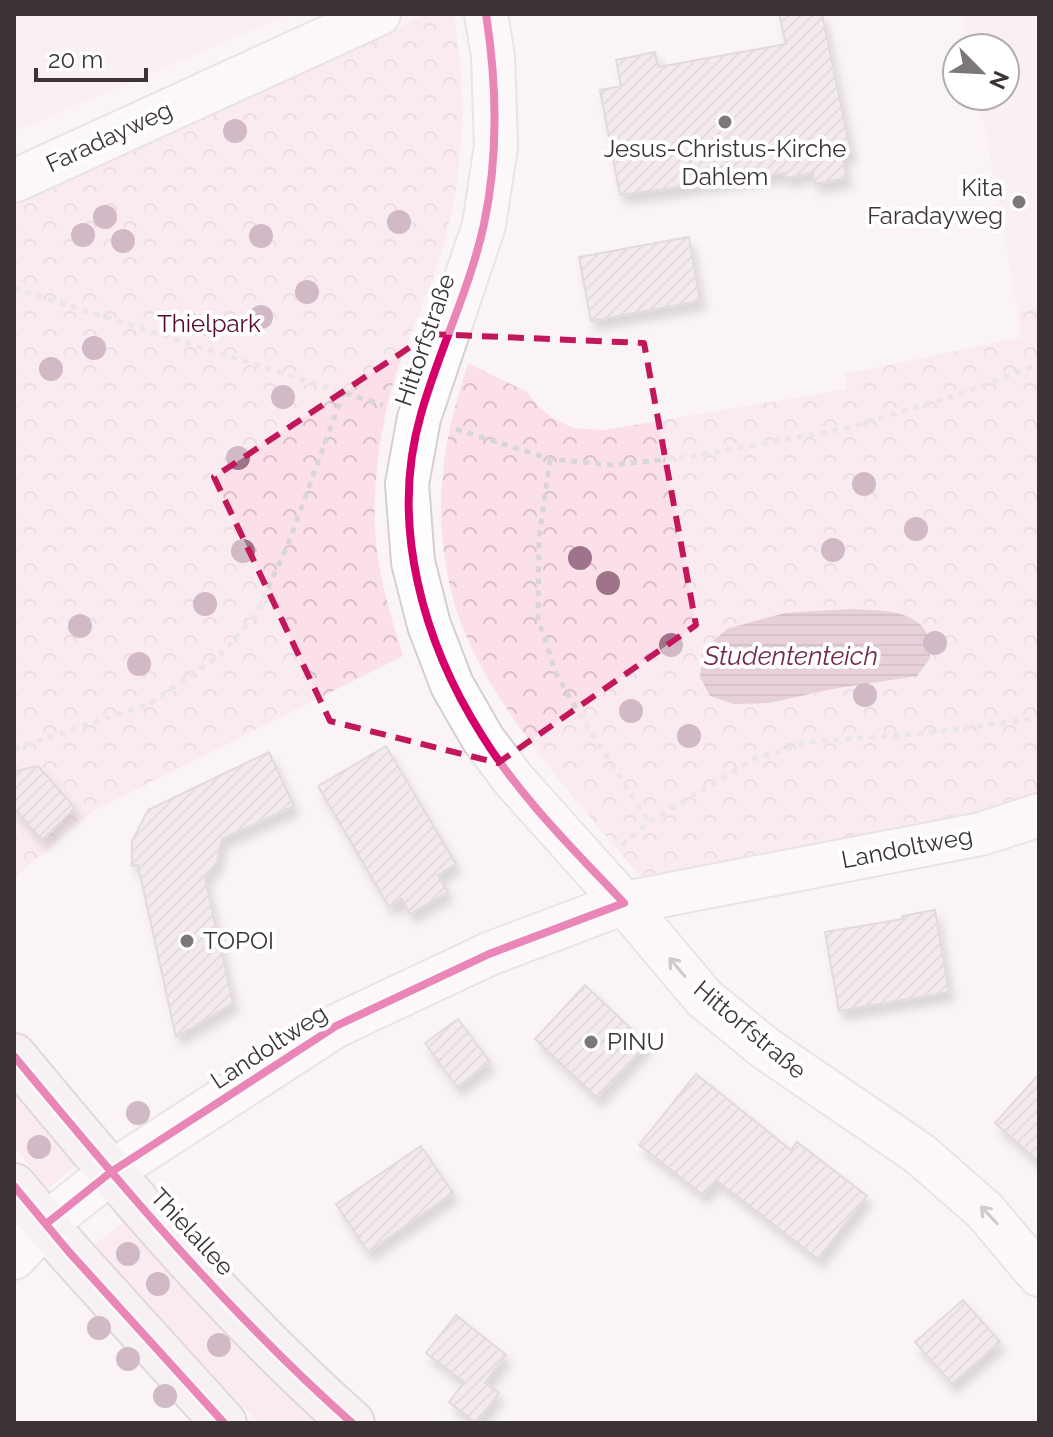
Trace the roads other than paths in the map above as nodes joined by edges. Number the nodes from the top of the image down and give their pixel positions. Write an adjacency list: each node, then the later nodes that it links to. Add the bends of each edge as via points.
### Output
1 (379, 14): 3 (street, Faradayweg)
2 (486, 14): 5 (street, Hittorfstraße, via 496,146 484,225 419,418 407,484 413,562 452,685 483,739)
3 (14, 181)
4 (1039, 815): 5 (street, Landoltweg, via 981,834)
5 (624, 903): 7 (street, Landoltweg, via 489,954 336,1026); 11 (street, Hittorfstraße, one-way to 5, via 985,1211 920,1154 765,1048 704,998)
6 (14, 1056): 7 (main road, Thielallee)
7 (111, 1172): 9 (street, Landoltweg); 13 (main road, Thielallee, via 290,1367)
8 (14, 1186): 9 (main road)
9 (46, 1224): 10 (street, Landoltweg); 12 (main road)
10 (14, 1258)
11 (1039, 1275)
12 (224, 1423)
13 (352, 1423)

